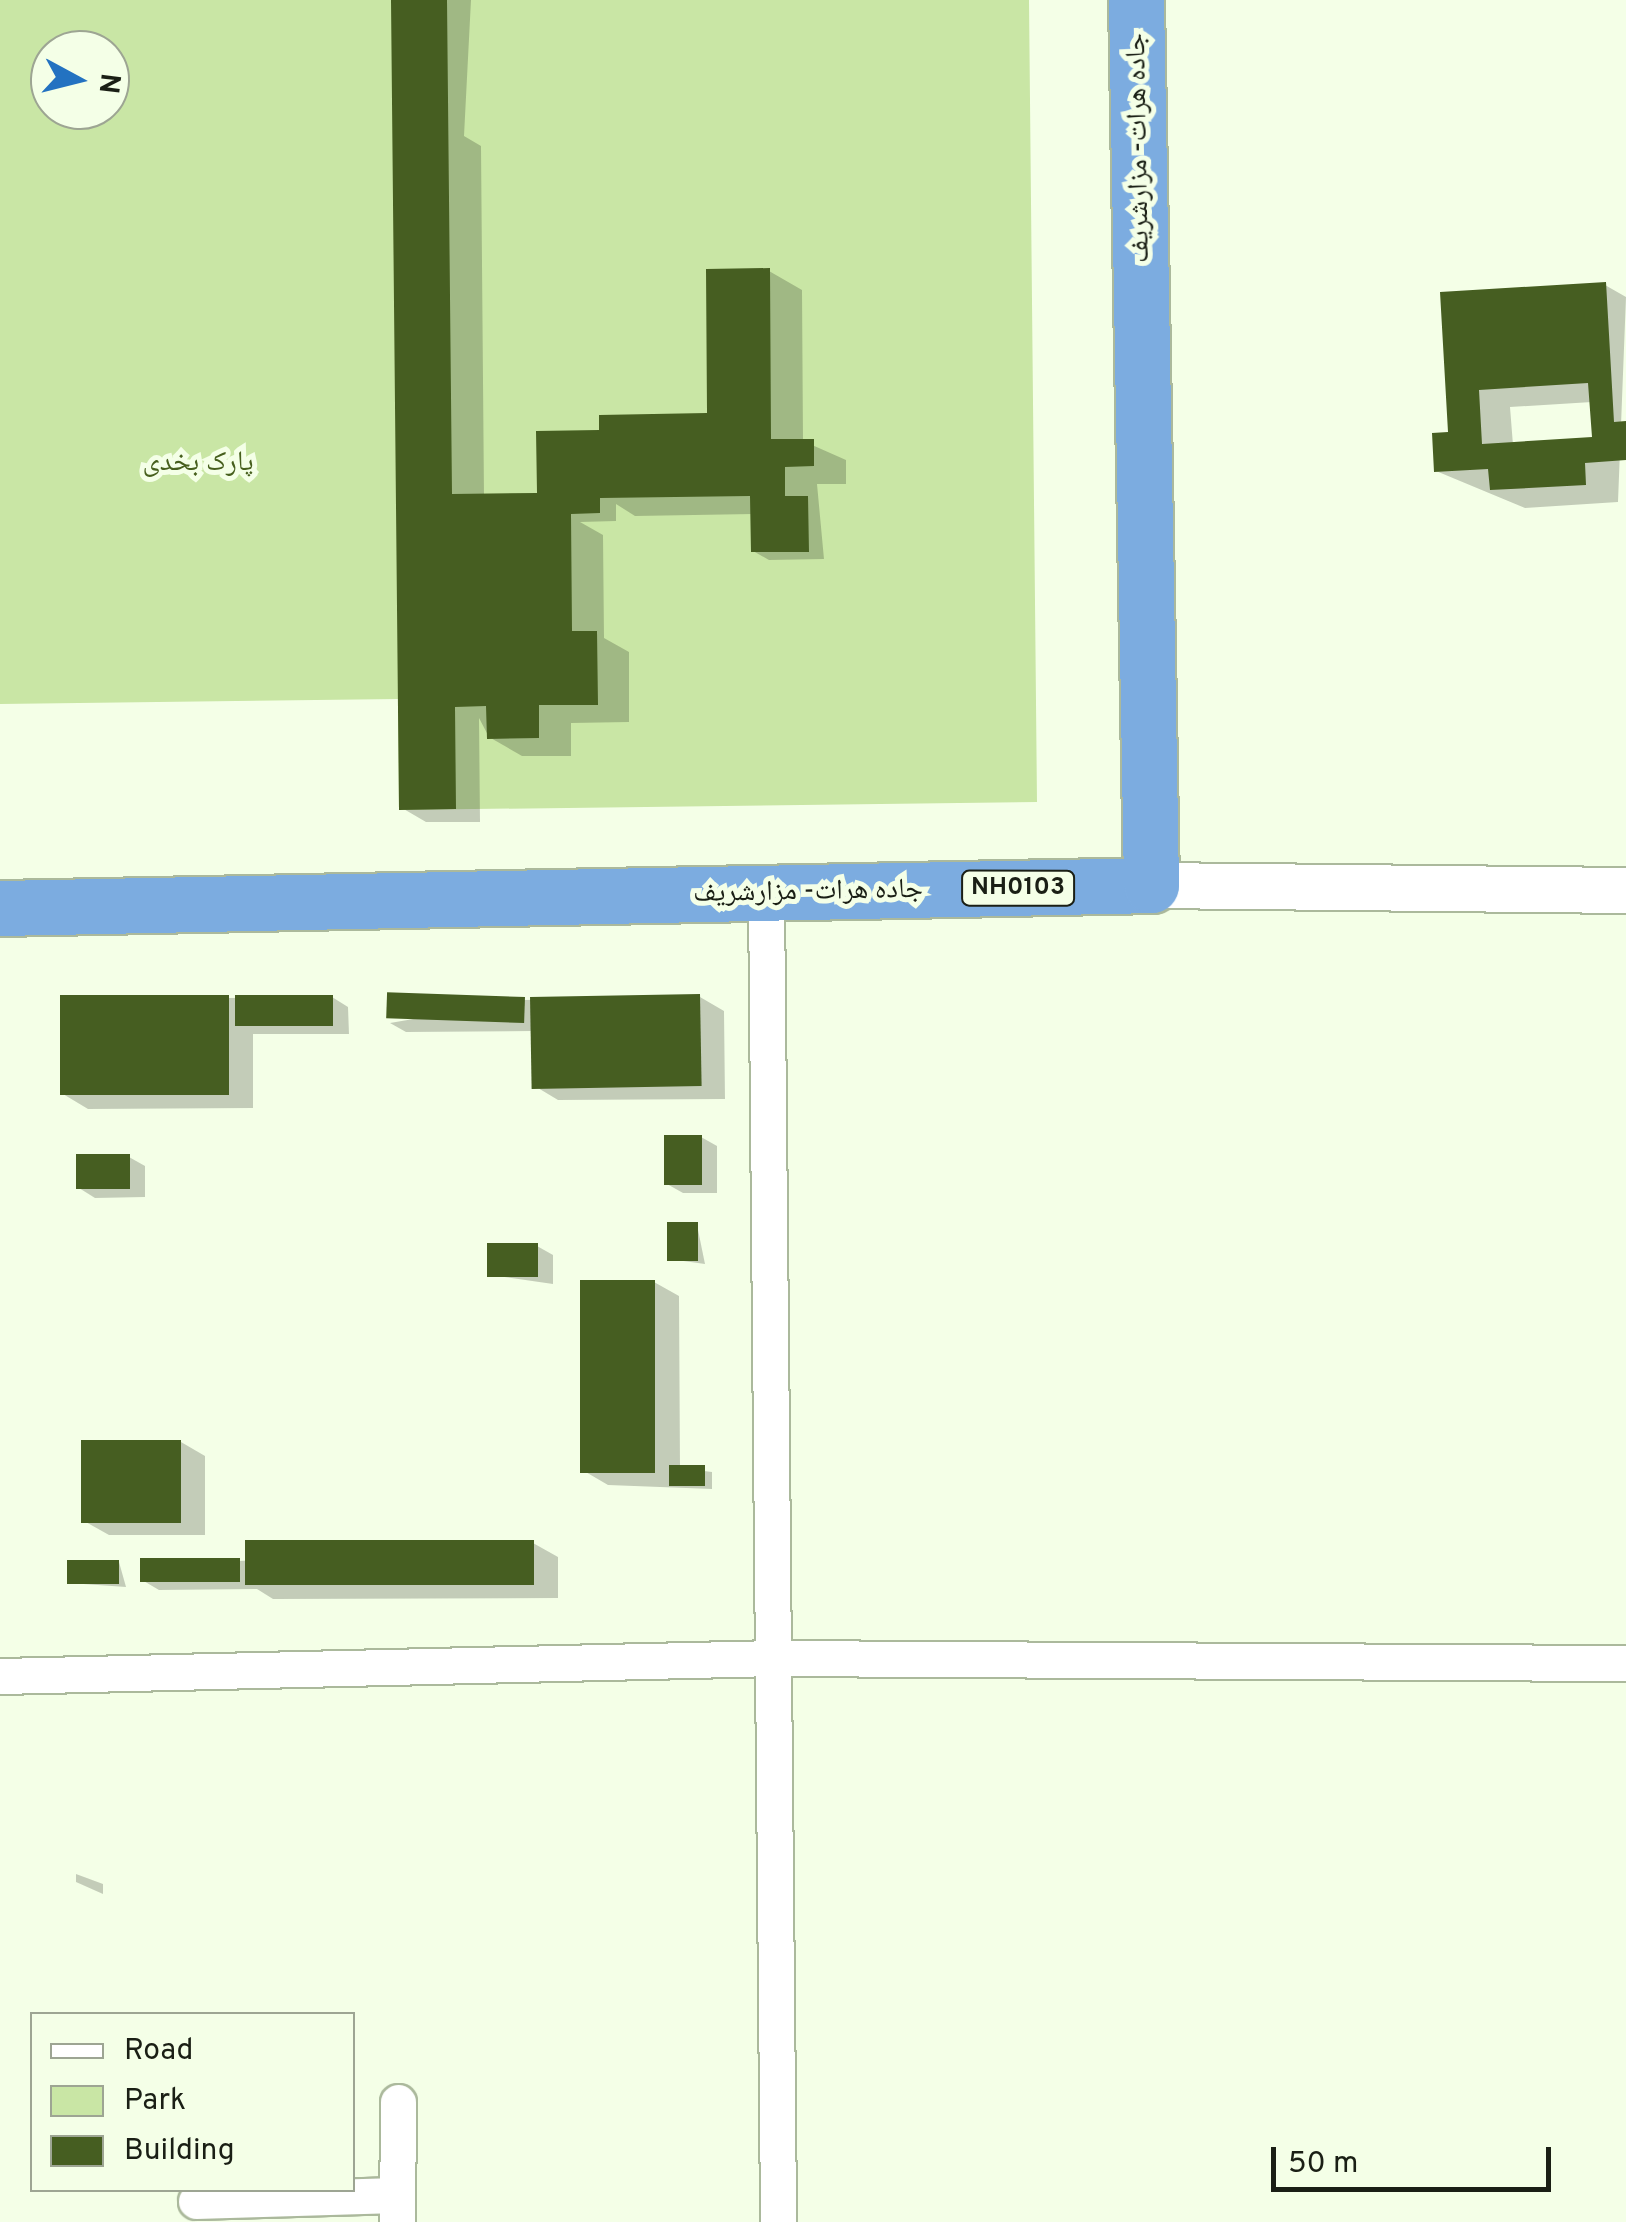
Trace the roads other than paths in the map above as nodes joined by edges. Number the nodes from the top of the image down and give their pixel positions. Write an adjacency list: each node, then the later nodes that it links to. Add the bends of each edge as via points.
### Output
1 (1136, 0): 2 (highway, جاده هرات- مزارشریف)
2 (1151, 885): 3 (street); 4 (highway, جاده هرات- مزارشریف / NH0103)
3 (1626, 890)
4 (766, 893): 5 (highway, جاده هرات- مزارشریف / NH0103); 6 (street)
5 (0, 908)
6 (773, 1658): 7 (street); 8 (street); 12 (street)
7 (1626, 1663)
8 (0, 1676)
9 (398, 2102): 11 (street)
10 (196, 2201): 11 (street)
11 (397, 2209)
12 (778, 2222)

